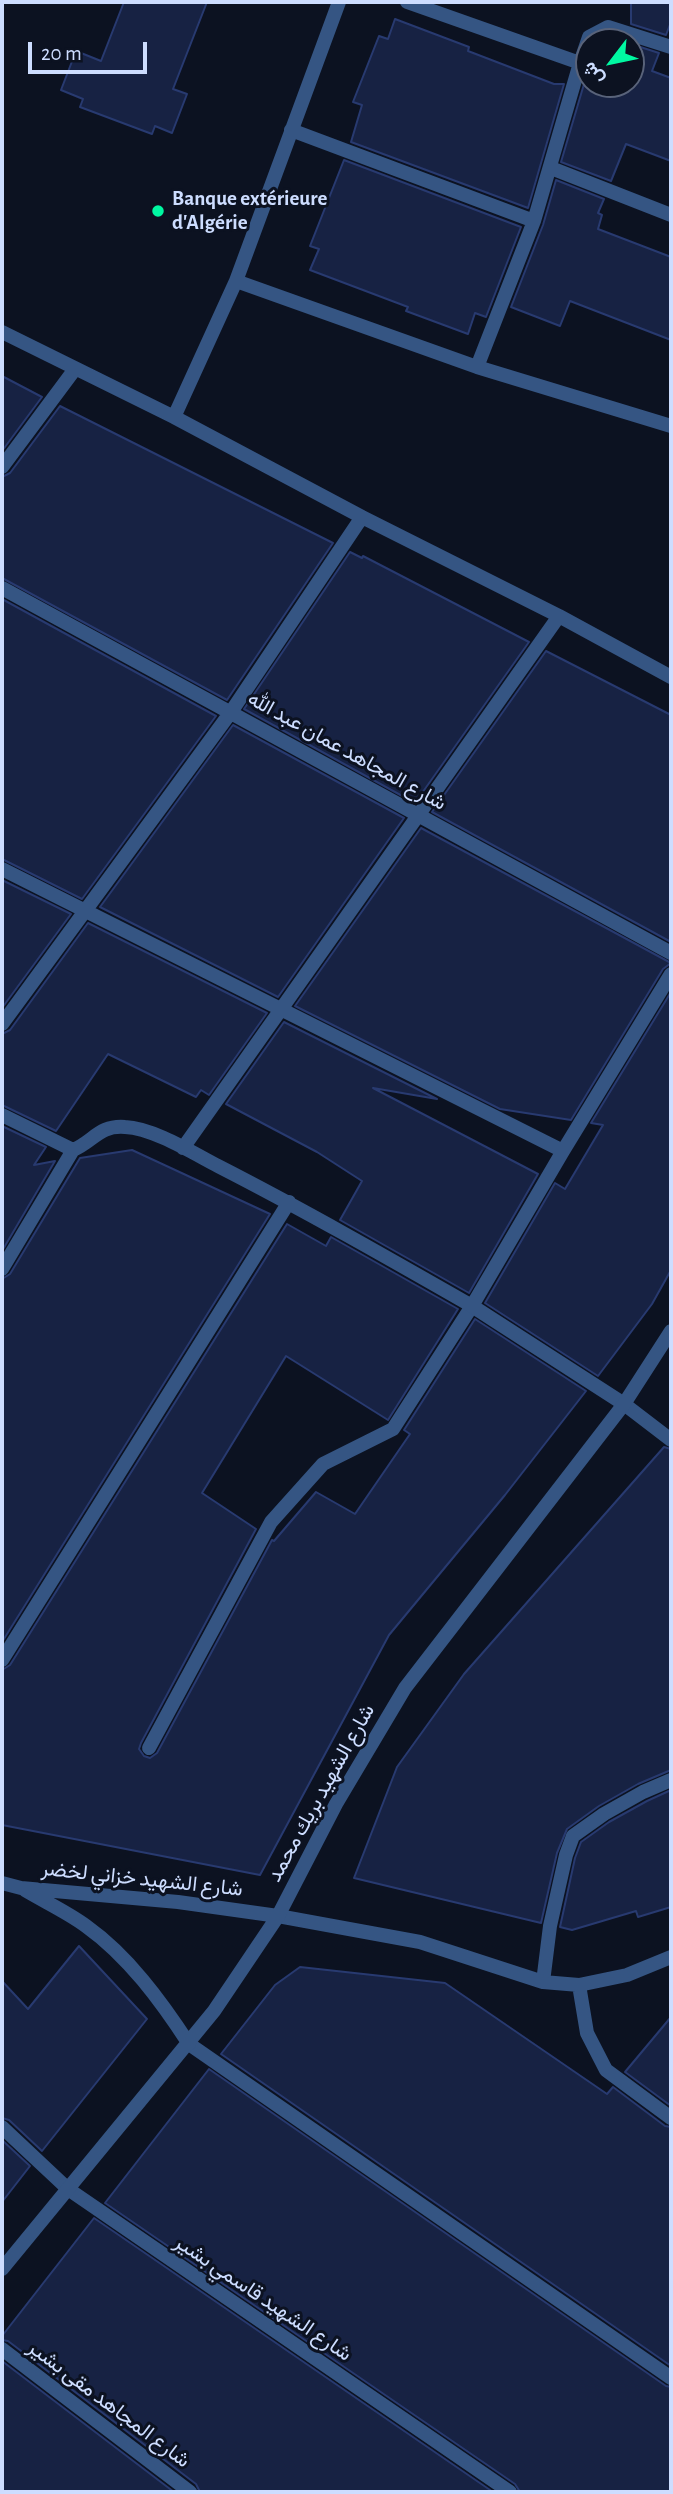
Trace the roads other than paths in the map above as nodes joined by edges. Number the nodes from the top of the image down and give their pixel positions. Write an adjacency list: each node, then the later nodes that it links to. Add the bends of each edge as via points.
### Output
1 (339, 2): 7 (street)
2 (407, 2): 5 (street)
3 (645, 39): 4 (street)
4 (671, 47)
5 (575, 62)
6 (575, 78): 8 (street)
7 (291, 130): 10 (street); 11 (street)
8 (551, 168): 9 (street); 10 (street)
9 (671, 215)
10 (534, 221): 13 (street)
11 (236, 281): 13 (street); 15 (street)
12 (2, 332): 14 (street)
13 (477, 367): 16 (street)
14 (75, 369): 15 (street); 17 (street)
15 (174, 417): 18 (street)
16 (671, 426)
17 (2, 467)
18 (362, 517): 20 (street); 22 (street)
19 (2, 588): 22 (street, شارع المجاهد عمان عبد الله)
20 (559, 617): 21 (street); 23 (street)
21 (671, 677)
22 (231, 712): 23 (street, شارع المجاهد عمان عبد الله); 25 (street)
23 (418, 814): 26 (street, شارع المجاهد عمان عبد الله); 28 (street)
24 (2, 869): 25 (street)
25 (87, 910): 28 (street); 29 (street)
26 (671, 953)
27 (671, 974): 33 (street)
28 (283, 1009): 31 (street); 33 (street)
29 (2, 1024)
30 (2, 1115): 32 (street)
31 (183, 1148): 32 (street, via 126,1126 104,1129); 34 (street)
32 (73, 1150): 35 (street)
33 (563, 1151): 36 (street)
34 (289, 1202): 36 (street); 40 (street)
35 (2, 1269)
36 (472, 1306): 38 (street); 41 (street, via 393,1429 323,1464 271,1522)
37 (671, 1331): 38 (street, شارع الشهيد بريك محمد)
38 (624, 1404): 39 (street); 45 (street, شارع الشهيد بريك محمد, via 405,1688 336,1804)
39 (671, 1440)
40 (2, 1660)
41 (149, 1748)
42 (671, 1780): 47 (street, via 604,1814 573,1836 550,1926)
43 (2, 1884): 44 (street, شارع الشهيد خزاني لخضر)
44 (21, 1888): 45 (street, شارع الشهيد خزاني لخضر); 49 (street, via 87,1926 164,2006)
45 (278, 1916): 47 (street, شارع الشهيد خزاني لخضر, via 420,1942); 49 (street, شارع الشهيد بريك محمد)
46 (671, 1957): 48 (street, شارع الشهيد خزاني لخضر, via 627,1975)
47 (543, 1982): 48 (street, شارع الشهيد خزاني لخضر)
48 (579, 1984): 50 (street, via 587,2033 606,2070)
49 (188, 2045): 52 (street, شارع الشهيد بريك محمد); 55 (street)
50 (671, 2119)
51 (2, 2127): 52 (street, شارع الشهيد قاسمي بشير)
52 (68, 2189): 53 (street, شارع الشهيد بريك محمد); 57 (street, شارع الشهيد قاسمي بشير)
53 (2, 2269)
54 (2, 2349): 56 (street, شارع المجاهد مقى بشير)
55 (671, 2378)
56 (190, 2492)
57 (510, 2492)

